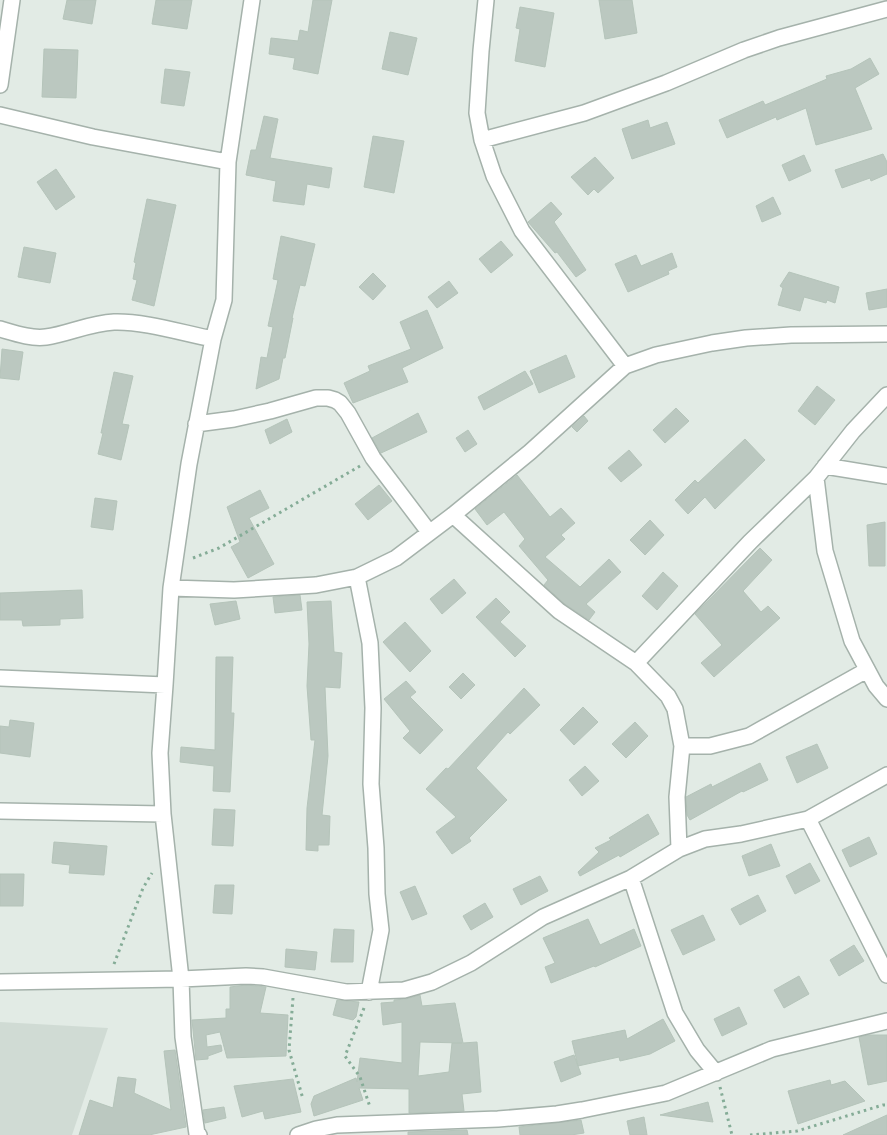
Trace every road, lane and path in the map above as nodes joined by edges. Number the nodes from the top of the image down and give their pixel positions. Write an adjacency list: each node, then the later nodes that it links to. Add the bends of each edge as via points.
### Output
1 (12, 0): 5 (street)
2 (252, 0): 8 (street)
3 (486, 0): 7 (street, via 477,113)
4 (887, 9): 7 (street, via 779,38 584,113)
5 (0, 85)
6 (0, 115): 8 (street, via 93,137)
7 (482, 140): 12 (street, via 494,176 522,232)
8 (228, 162): 11 (street, via 224,300)
9 (0, 329): 11 (street, via 44,337 110,322 127,322)
10 (887, 334): 12 (street, via 746,338 656,355)
11 (213, 339): 14 (street)
12 (625, 366): 18 (street, via 530,452)
13 (887, 395): 16 (street)
14 (196, 424): 15 (street, via 328,398 340,403 348,413); 20 (street)
15 (373, 458): 19 (street); 20 (path, via 219,548)
16 (820, 472): 17 (street); 23 (street); 24 (street, via 825,551 852,641)
17 (887, 476)
18 (453, 515): 19 (street); 23 (street, via 559,611)
19 (429, 532): 21 (street, via 396,558)
20 (174, 566): 22 (street)
21 (357, 577): 22 (street, via 316,585 234,590); 41 (street, via 370,643 371,784 381,930)
22 (170, 588): 26 (street)
23 (636, 663): 28 (street, via 672,703)
24 (867, 670): 27 (street); 28 (street, via 749,736 710,746)
25 (0, 678): 26 (street)
26 (164, 685): 31 (street, via 160,753)
27 (887, 699)
28 (682, 746): 33 (street, via 677,797)
29 (887, 775): 32 (street)
30 (0, 811): 31 (street)
31 (163, 814): 34 (street)
32 (808, 819): 33 (street, via 705,839); 36 (street)
33 (679, 849): 35 (street)
34 (169, 858): 37 (street); 38 (path, via 151,874 143,888)
35 (630, 878): 41 (street, via 543,917 471,963 432,982 404,990); 43 (street, via 675,1013 697,1050)
36 (887, 975)
37 (181, 979): 38 (street); 40 (street, via 246,976); 47 (street, via 183,1036)
38 (107, 981): 39 (street)
39 (0, 982)
40 (294, 983): 41 (street, via 346,992); 44 (path, via 289,1050)
41 (369, 992): 46 (path, via 345,1056 360,1077)
42 (887, 1020): 43 (street, via 772,1050)
43 (716, 1072): 46 (street, via 666,1093 557,1114 435,1123); 49 (path)
44 (303, 1099)
45 (887, 1105): 50 (path, via 797,1131)
46 (373, 1123): 48 (street, via 338,1125)
47 (198, 1135)
48 (298, 1135)
49 (732, 1135)
50 (751, 1135)

